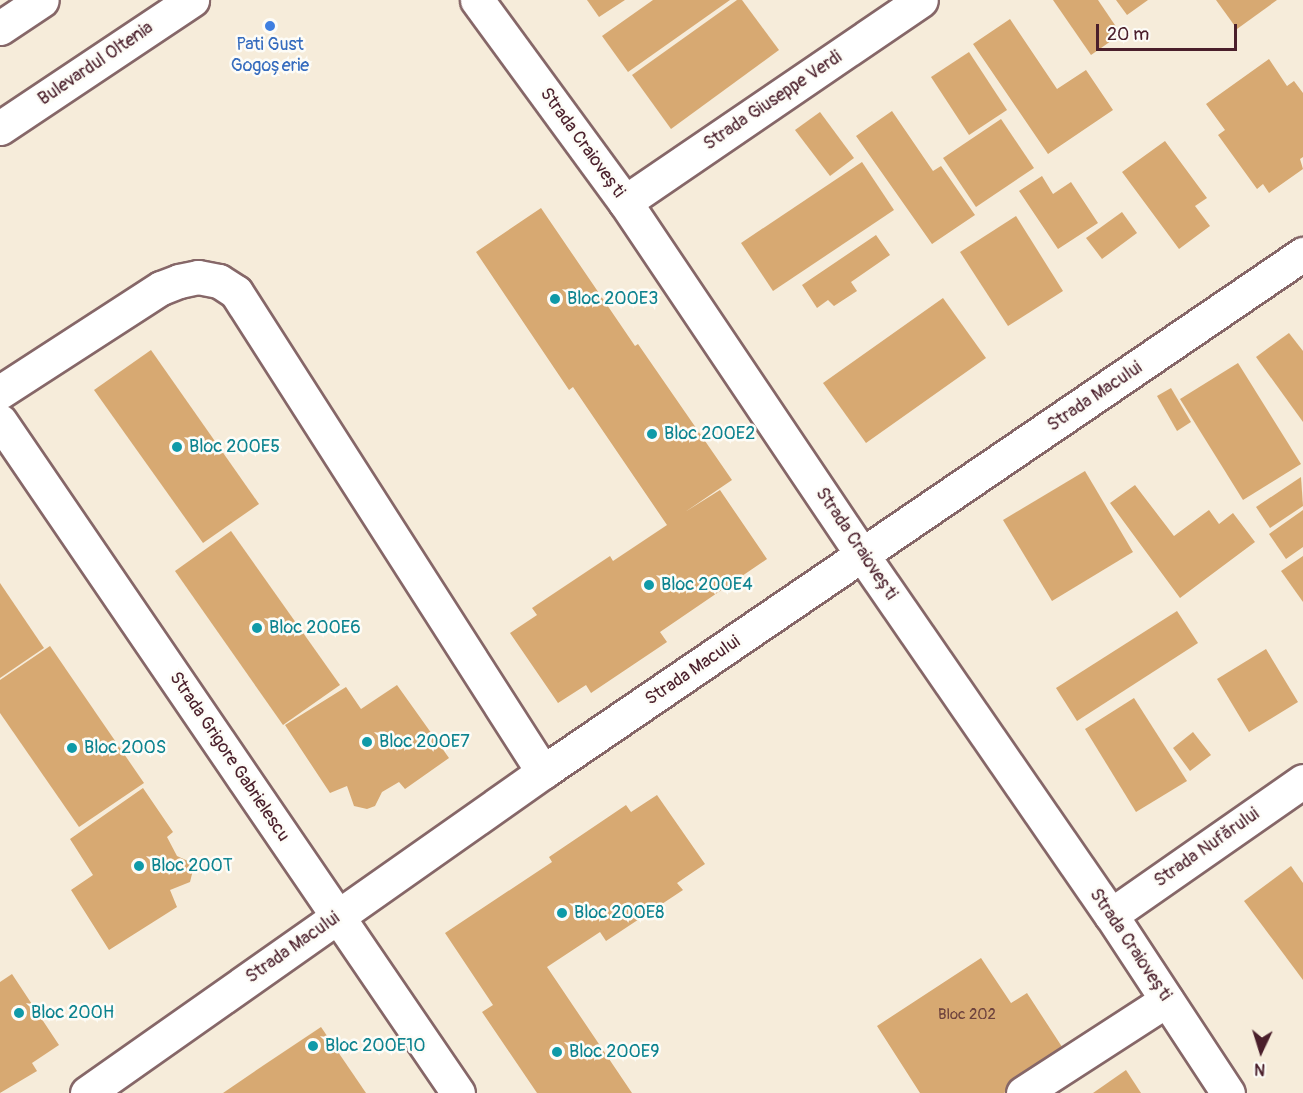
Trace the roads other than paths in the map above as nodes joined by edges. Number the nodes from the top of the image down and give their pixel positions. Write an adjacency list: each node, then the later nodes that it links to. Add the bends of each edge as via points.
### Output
1 (42, 0): 5 (street)
2 (192, 0): 6 (street, Bulevardul Oltenia)
3 (477, 0): 7 (street, Strada Craiovești)
4 (921, 0): 7 (street, Strada Giuseppe Verdi)
5 (0, 28)
6 (0, 128)
7 (626, 202): 11 (street, Strada Craiovești)
8 (1303, 254): 11 (street, Strada Macului)
9 (0, 392): 12 (street, via 170,285 198,277 219,281 236,292)
10 (0, 421): 15 (street, Strada Grigore Gabrielescu)
11 (863, 556): 12 (street, Strada Macului); 14 (street, Strada Craiovești)
12 (543, 772): 15 (street, Strada Macului)
13 (1303, 781): 14 (street, Strada Nufărului)
14 (1111, 915): 16 (street, Strada Craiovești)
15 (337, 917): 17 (street, Strada Macului); 18 (street, Strada Grigore Gabrielescu)
16 (1167, 1000): 19 (street); 20 (street, Strada Craiovești)
17 (87, 1093)
18 (458, 1093)
19 (1023, 1093)
20 (1228, 1093)

